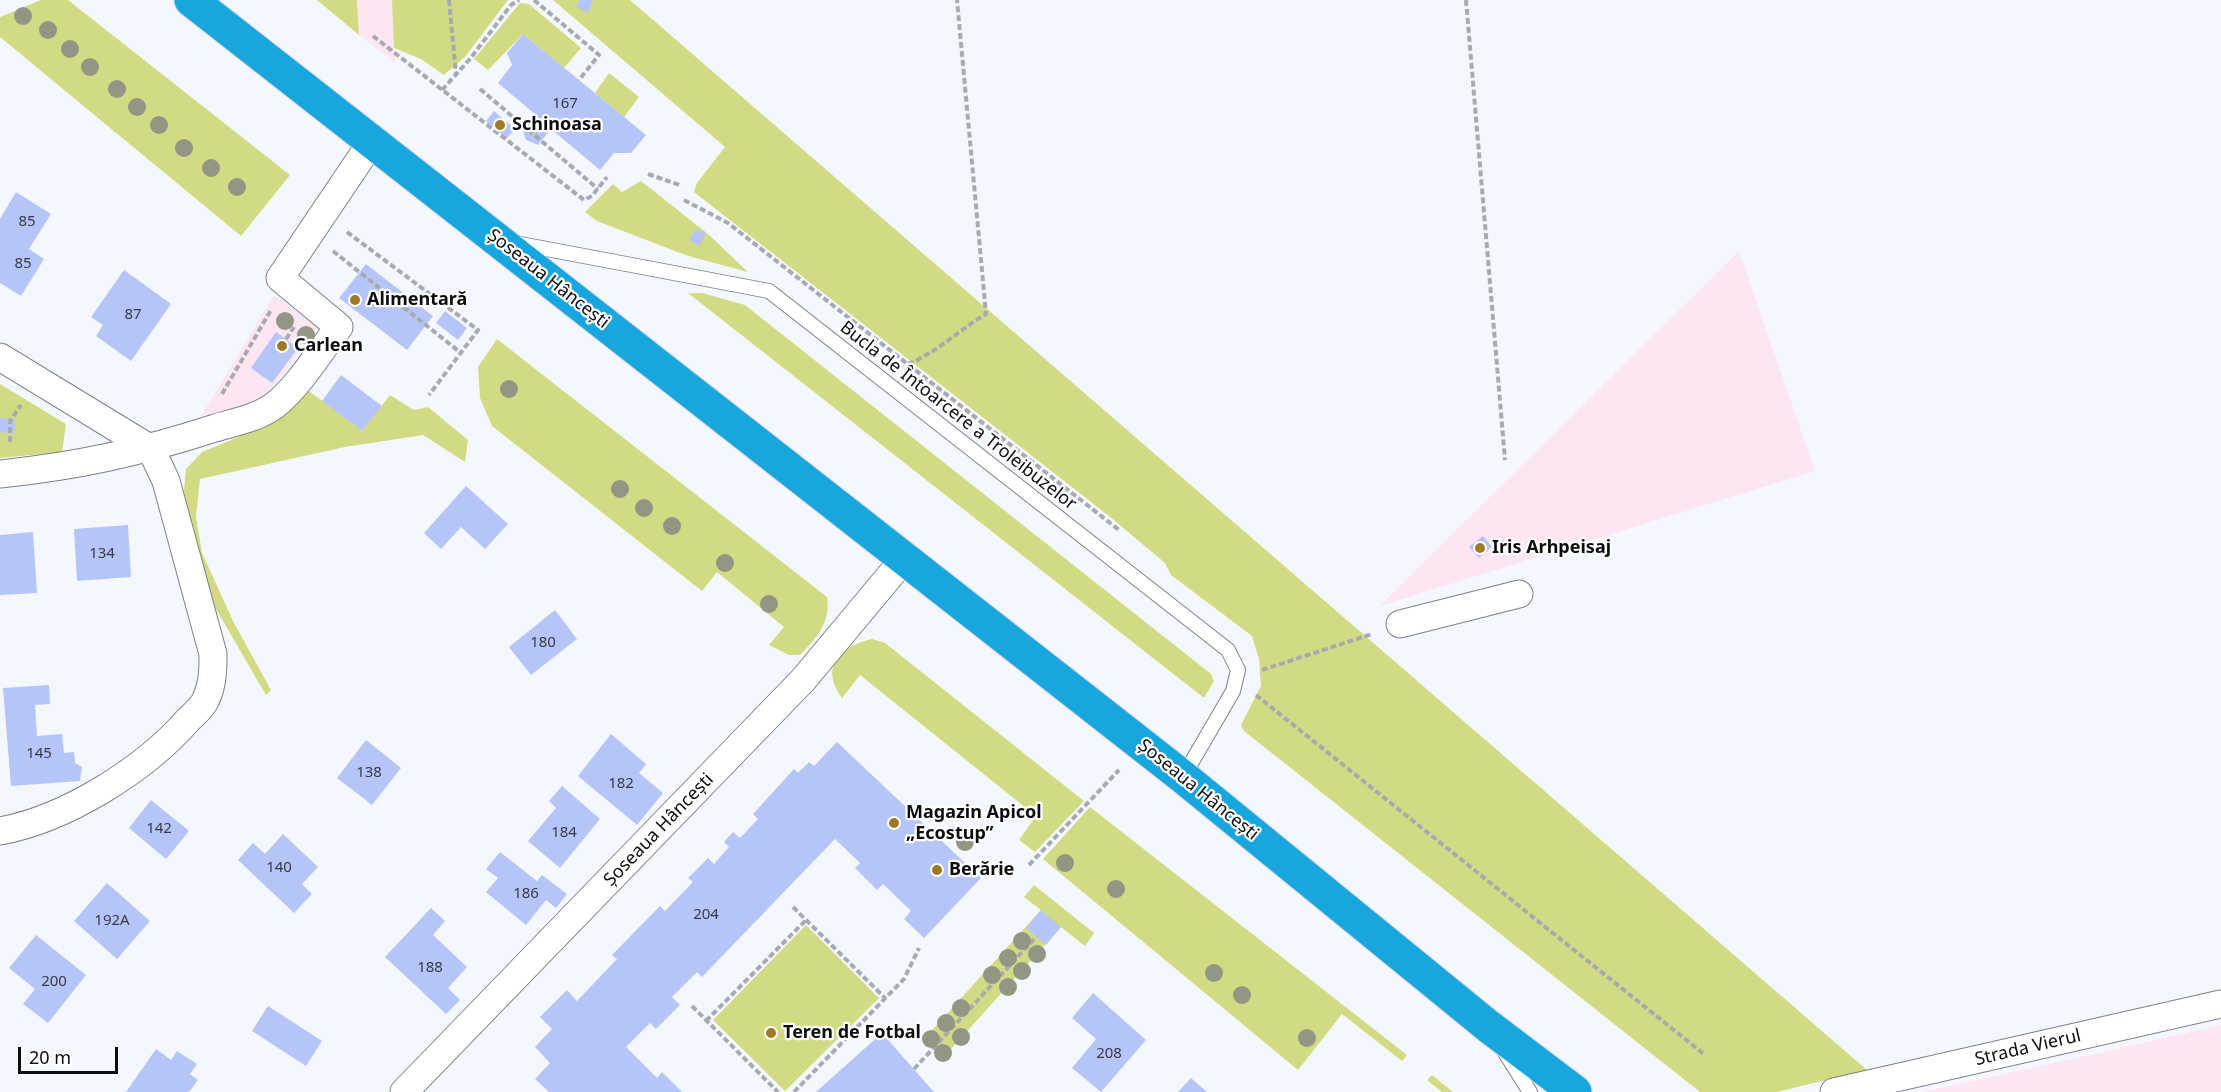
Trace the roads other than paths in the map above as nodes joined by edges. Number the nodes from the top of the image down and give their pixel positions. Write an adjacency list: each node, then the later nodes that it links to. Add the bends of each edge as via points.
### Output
1 (191, 0): 2 (highway, Șoseaua Hâncești)
2 (371, 143): 3 (highway, Șoseaua Hâncești); 5 (street, via 280,278 339,327 274,406)
3 (499, 240): 7 (highway, Șoseaua Hâncești); 10 (lane, Bucla de Întoarcere a Troleibuzelor, via 769,291 1228,650 1238,670 1233,691)
4 (0, 357): 5 (street)
5 (151, 449): 6 (street, via 64,468); 11 (street, via 166,481 213,654 213,675 206,701 176,734 105,788 64,810)
6 (9, 473)
7 (904, 559): 10 (highway, Șoseaua Hâncești); 14 (street, Șoseaua Hâncești, via 803,680)
8 (1519, 594): 9 (street)
9 (1400, 624)
10 (1183, 777): 13 (highway, Șoseaua Hâncești)
11 (0, 831)
12 (2221, 1004): 17 (street, Strada Vierul)
13 (1488, 1026): 15 (lane, Șoseaua Hâncești); 16 (highway, Șoseaua Hâncești)
14 (404, 1092)
15 (1530, 1092)
16 (1575, 1092)
17 (1834, 1092)

